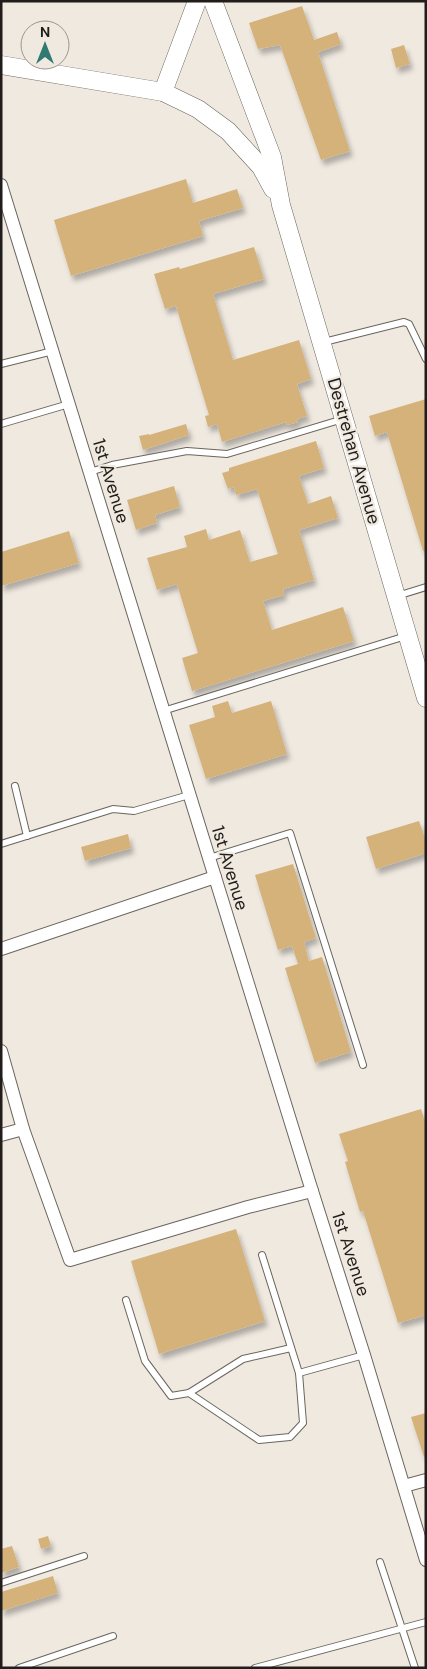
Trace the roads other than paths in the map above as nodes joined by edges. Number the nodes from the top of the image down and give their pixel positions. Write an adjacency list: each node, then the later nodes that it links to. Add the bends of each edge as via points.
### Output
1 (197, 1): 4 (main road)
2 (213, 1): 6 (main road, Destrehan Avenue, via 272,157)
3 (1, 65): 4 (main road, Destrehan Avenue)
4 (163, 92): 6 (main road, Destrehan Avenue, via 198,109 228,131 261,167)
5 (1, 185): 8 (street, 1st Avenue)
6 (281, 205): 7 (main road, Destrehan Avenue)
7 (322, 342): 9 (lane, via 404,322 409,324); 12 (main road, Destrehan Avenue)
8 (53, 351): 10 (lane); 11 (street, 1st Avenue)
9 (426, 359)
10 (1, 364)
11 (70, 404): 13 (lane); 14 (street, 1st Avenue)
12 (344, 418): 14 (lane, via 227,454 187,451); 16 (main road, Destrehan Avenue)
13 (1, 424)
14 (90, 472): 19 (street, 1st Avenue)
15 (426, 587): 16 (lane)
16 (396, 596): 17 (main road, Destrehan Avenue)
17 (408, 636): 18 (main road, Destrehan Avenue); 19 (lane)
18 (426, 698)
19 (163, 711): 21 (street, 1st Avenue)
20 (15, 786): 22 (lane)
21 (189, 795): 22 (lane, via 134,811 113,809); 24 (street, 1st Avenue)
22 (27, 836): 23 (lane)
23 (1, 844)
24 (209, 858): 25 (street, 1st Avenue); 28 (lane, via 290,833)
25 (215, 877): 26 (street); 31 (street, 1st Avenue)
26 (1, 948)
27 (1, 1051): 29 (street)
28 (363, 1065)
29 (23, 1129): 30 (street); 31 (street, via 70,1260 248,1206)
30 (1, 1135)
31 (312, 1191): 35 (street, 1st Avenue)
32 (262, 1255): 34 (lane)
33 (126, 1300): 37 (lane, via 145,1361 171,1396)
34 (291, 1348): 36 (lane); 37 (lane, via 243,1359)
35 (364, 1354): 36 (lane); 39 (street, 1st Avenue)
36 (299, 1373): 37 (lane, via 303,1423 290,1436 259,1440)
37 (190, 1393)
38 (426, 1480): 39 (street)
39 (404, 1486): 41 (street, 1st Avenue)
40 (84, 1556): 43 (lane)
41 (426, 1558)
42 (380, 1562): 45 (lane)
43 (1, 1583)
44 (426, 1622): 45 (lane)
45 (403, 1628): 48 (lane); 49 (lane)
46 (113, 1636): 47 (lane)
47 (19, 1668)
48 (255, 1668)
49 (415, 1668)

